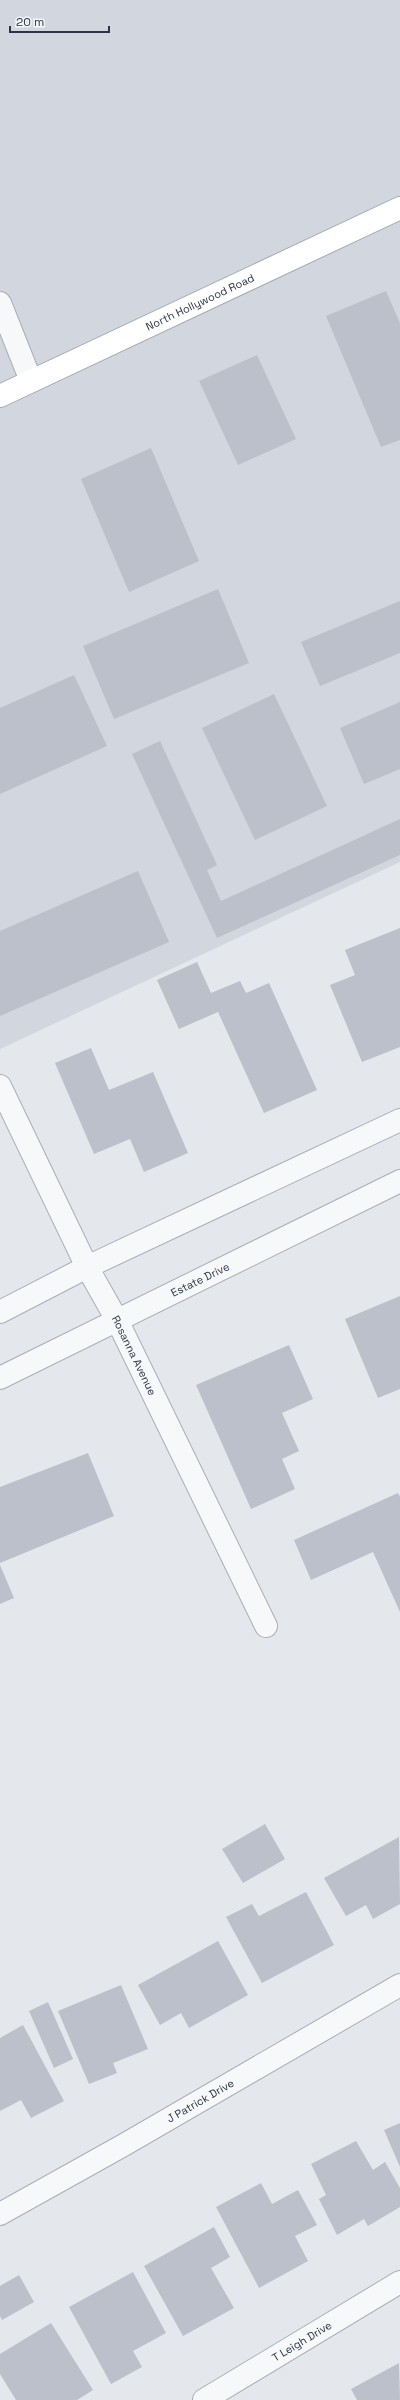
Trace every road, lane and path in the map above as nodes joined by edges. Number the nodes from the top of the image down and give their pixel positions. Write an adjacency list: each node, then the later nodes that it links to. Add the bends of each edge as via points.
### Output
1 (400, 208): 3 (main road, North Hollywood Road)
2 (0, 303): 3 (street)
3 (32, 381): 4 (main road, North Hollywood Road)
4 (0, 396)
5 (0, 1086): 8 (street, Rosanna Avenue)
6 (400, 1120): 8 (street)
7 (400, 1182): 10 (street, Estate Drive)
8 (87, 1268): 9 (street); 10 (street, Rosanna Avenue)
9 (0, 1312)
10 (117, 1320): 11 (street, Estate Drive); 12 (street, Rosanna Avenue)
11 (0, 1378)
12 (266, 1626)
13 (400, 1985): 14 (street, J Patrick Drive)
14 (0, 2214)
15 (400, 2282): 16 (street, T Leigh Drive)
16 (204, 2400)

